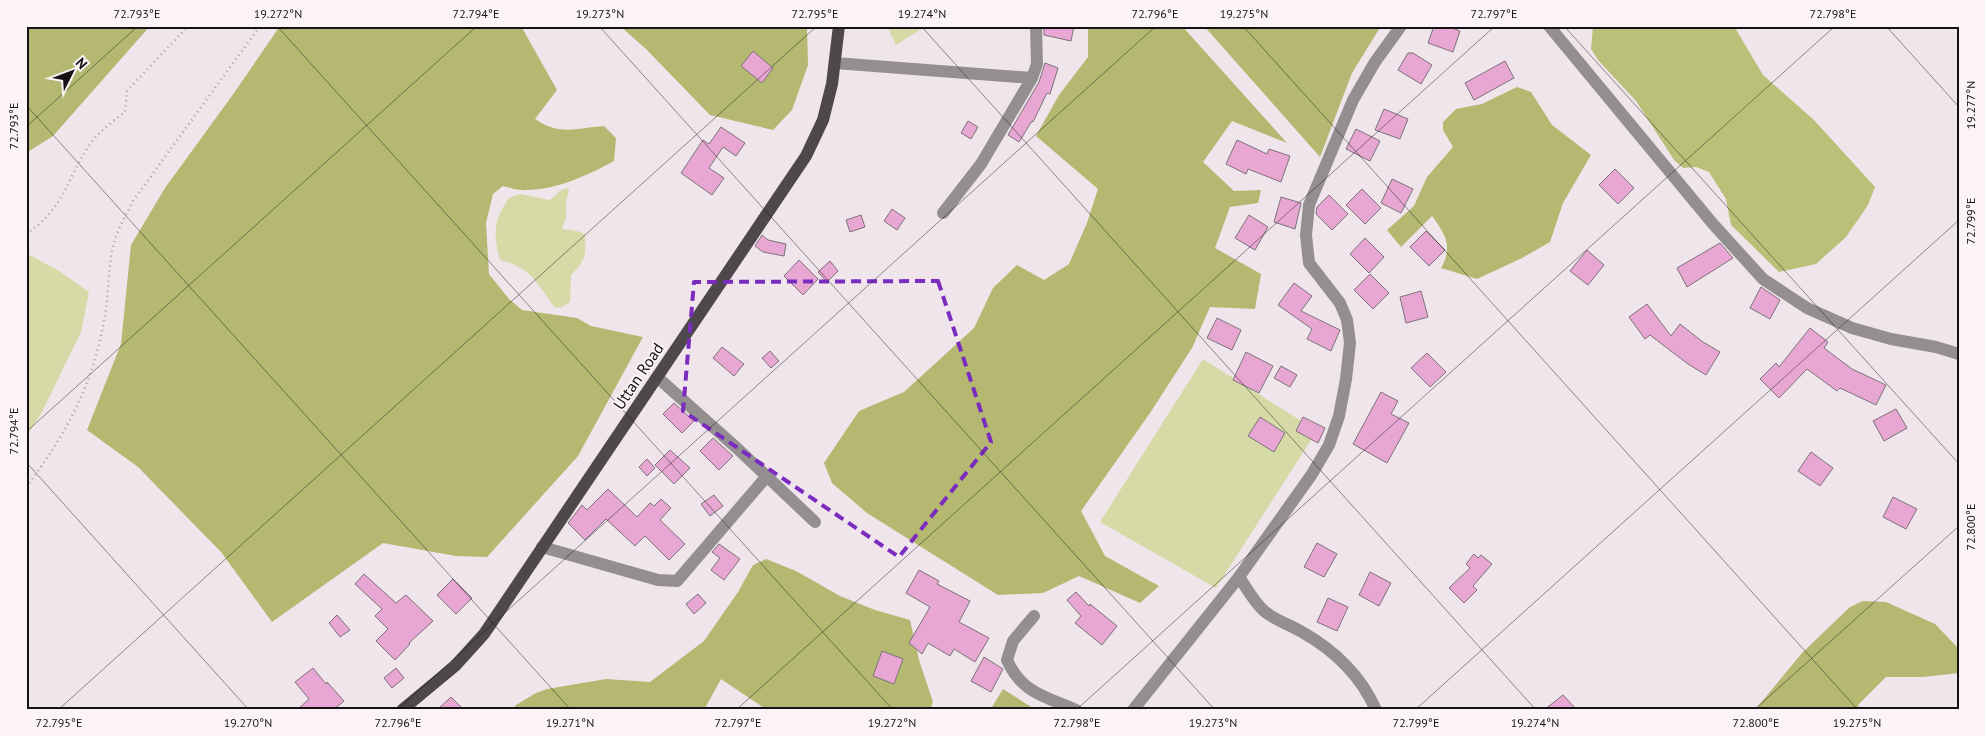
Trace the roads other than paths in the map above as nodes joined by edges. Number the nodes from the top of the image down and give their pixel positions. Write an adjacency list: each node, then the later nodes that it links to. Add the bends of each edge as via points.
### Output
1 (838, 26): 5 (main road, Uttan Road)
2 (1036, 26): 6 (street, via 1037,64)
3 (1400, 26): 13 (street, via 1353,100 1309,205 1306,235 1309,263 1340,303 1347,320 1350,343 1339,416 1329,445 1312,474)
4 (1549, 26): 8 (street, via 1707,217 1763,279 1807,308 1852,328)
5 (835, 63): 6 (street); 9 (main road, Uttan Road, via 823,120 806,156)
6 (1032, 78): 7 (street, via 981,164)
7 (943, 214)
8 (1959, 354)
9 (657, 377): 10 (street); 12 (main road, Uttan Road)
10 (766, 476): 11 (street); 12 (street, via 677,581 658,580)
11 (815, 522)
12 (542, 547): 15 (main road, Uttan Road, via 484,634 455,666)
13 (1239, 577): 17 (street); 18 (street, via 1260,608 1322,644 1343,661)
14 (1034, 616): 16 (street, via 1013,641 1007,660 1010,667 1026,688)
15 (402, 710)
16 (1076, 710)
17 (1133, 710)
18 (1376, 710)

